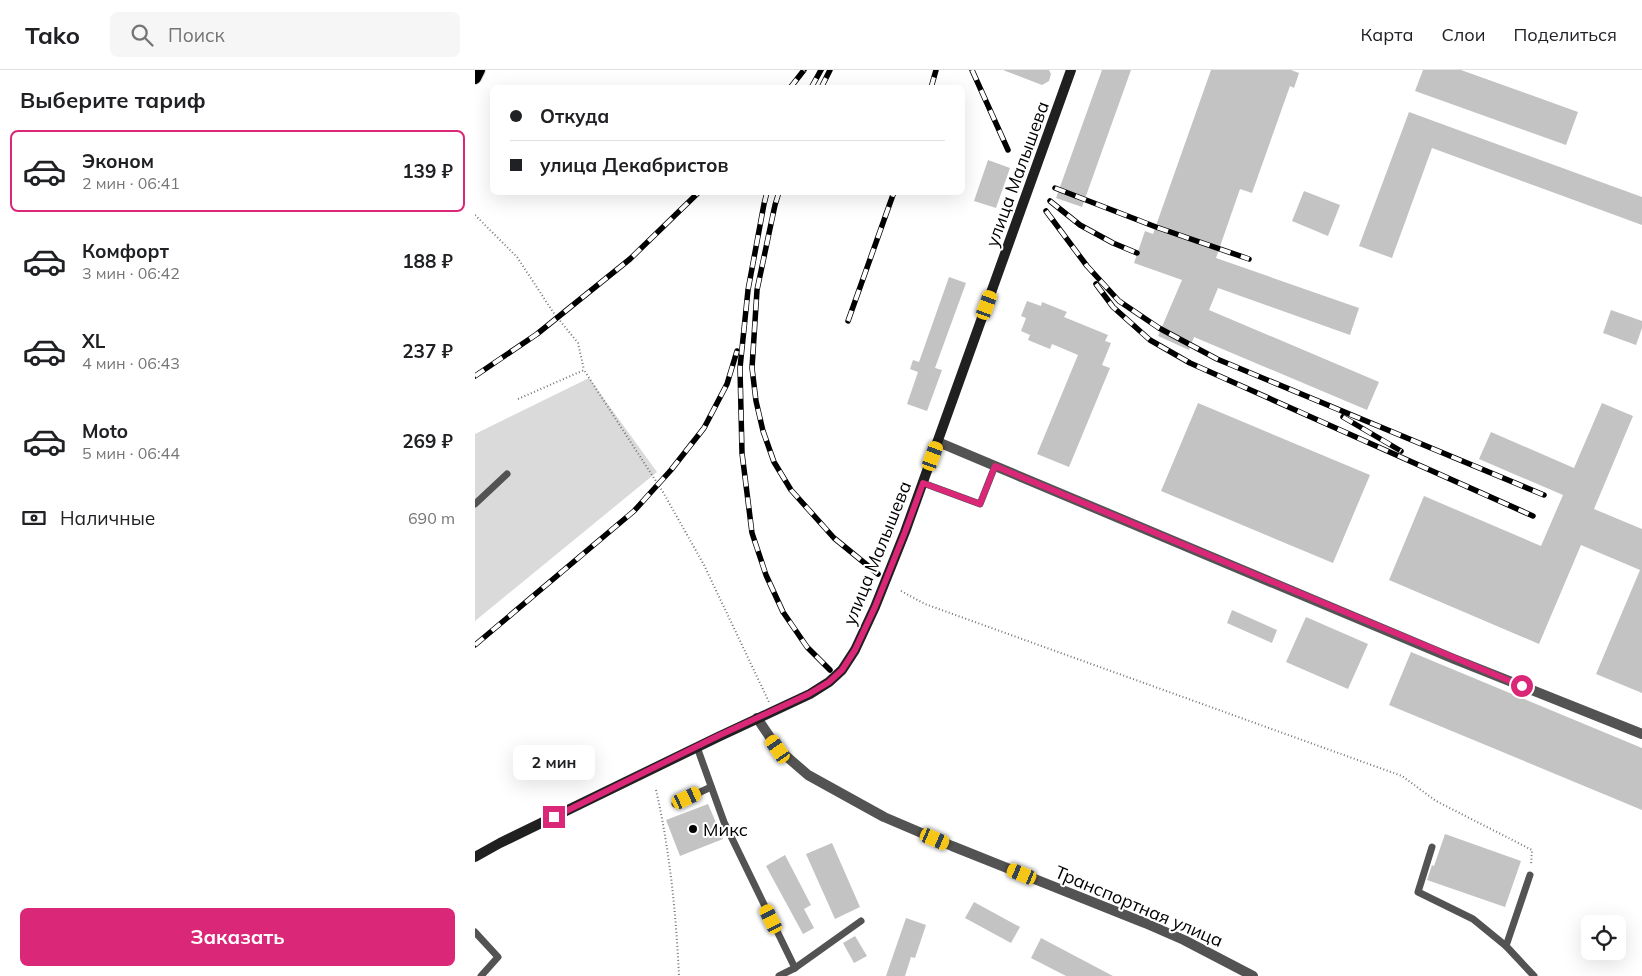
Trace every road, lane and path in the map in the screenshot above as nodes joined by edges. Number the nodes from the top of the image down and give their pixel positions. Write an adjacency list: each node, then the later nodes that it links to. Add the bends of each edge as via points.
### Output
1 (479, 70): 3 (main road)
2 (1071, 70): 7 (main road, улица Малышева)
3 (475, 78)
4 (475, 216): 5 (path, via 517,257 577,343)
5 (584, 370): 6 (path); 13 (path, via 663,492 705,565)
6 (518, 398)
7 (938, 442): 8 (street); 10 (main road, улица Малышева)
8 (995, 466): 10 (lane, via 980,504); 15 (street)
9 (507, 474): 11 (lane)
10 (923, 483): 13 (main road, улица Малышева, via 879,598 842,670 809,694)
11 (475, 504)
12 (901, 591): 22 (path, via 925,604 1402,776 1436,800 1532,850)
13 (773, 711): 14 (main road, улица Малышева)
14 (757, 718): 16 (main road, улица Малышева); 30 (street, Транспортная улица, via 778,749 808,775 884,817 1145,923)
15 (1642, 734)
16 (697, 747): 17 (lane); 21 (main road, улица Малышева)
17 (711, 787): 19 (lane); 26 (lane, via 724,822)
18 (656, 790): 28 (path, via 663,819)
19 (675, 804)
20 (1432, 847): 25 (lane, via 1418,892 1473,919)
21 (475, 857)
22 (1530, 875): 25 (lane)
23 (861, 921): 26 (lane)
24 (475, 932): 27 (lane, via 498,957)
25 (1506, 946): 31 (lane)
26 (795, 968): 29 (lane)
27 (481, 976)
28 (679, 976)
29 (779, 976)
30 (1253, 976)
31 (1534, 976)

